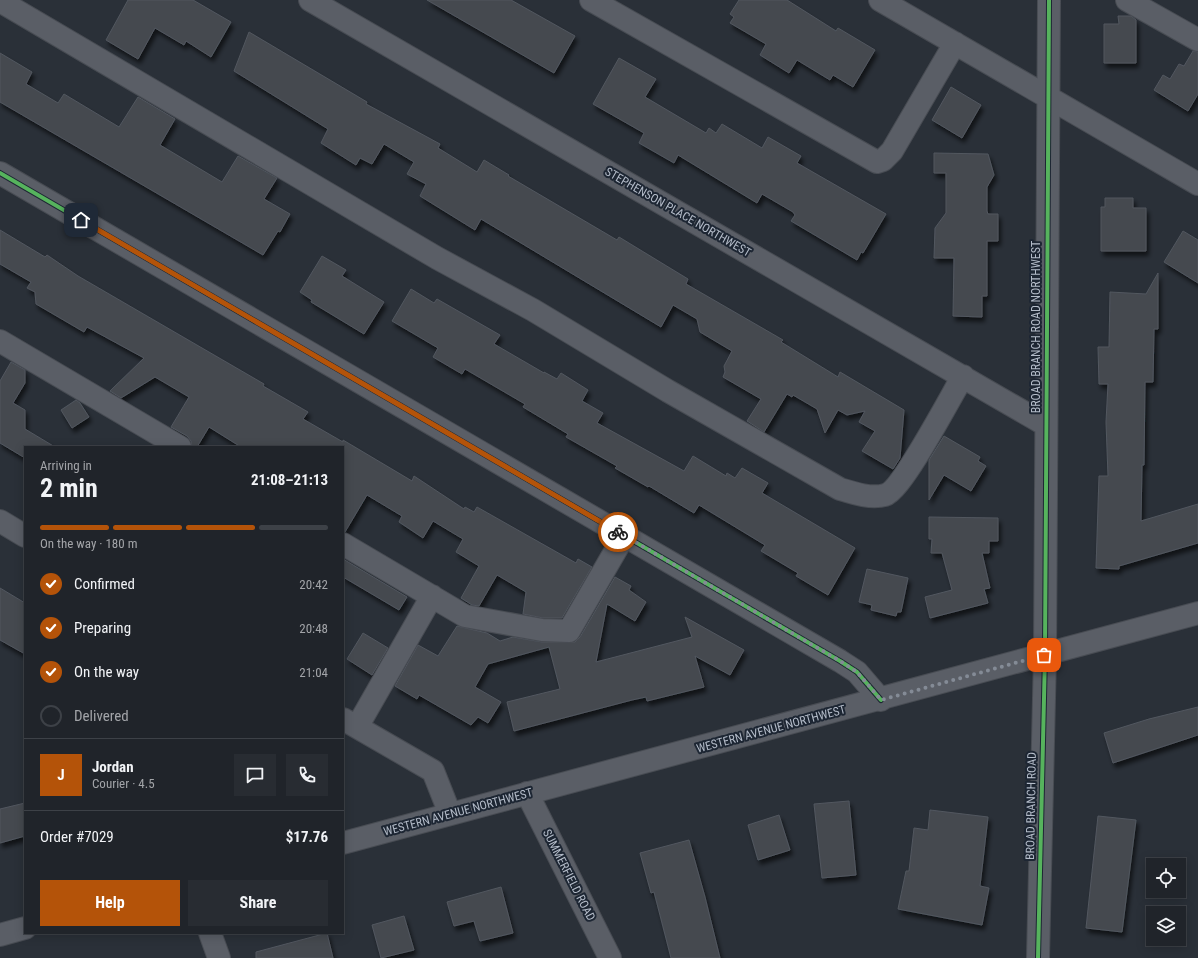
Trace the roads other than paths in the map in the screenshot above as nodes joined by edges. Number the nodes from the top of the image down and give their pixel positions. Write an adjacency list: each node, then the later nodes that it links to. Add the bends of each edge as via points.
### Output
1 (0, 0): 13 (street, via 437,258 533,310 655,384 840,488 861,494 877,495 891,492 911,464)
2 (310, 0): 13 (street, STEPHENSON PLACE NORTHWEST)
3 (590, 0): 8 (street, via 877,162 892,151)
4 (880, 0): 8 (street)
5 (1049, 0): 9 (street, BROAD BRANCH ROAD NORTHWEST)
6 (1127, 0): 7 (street)
7 (1198, 40)
8 (955, 43): 9 (street)
9 (1048, 97): 11 (street); 14 (street, BROAD BRANCH ROAD NORTHWEST)
10 (0, 173): 18 (street)
11 (1198, 184)
12 (0, 341): 15 (street)
13 (963, 376): 14 (street, STEPHENSON PLACE NORTHWEST)
14 (1046, 425): 22 (street, BROAD BRANCH ROAD NORTHWEST)
15 (178, 446)
16 (0, 521): 17 (street)
17 (24, 535)
18 (624, 536): 20 (street, via 569,631 542,630 465,616); 23 (street, via 840,661 857,672)
19 (344, 545): 20 (street)
20 (432, 596): 24 (street)
21 (1198, 613): 22 (street, WESTERN AVENUE NORTHWEST)
22 (1044, 655): 23 (street, WESTERN AVENUE NORTHWEST); 33 (street, BROAD BRANCH ROAD)
23 (881, 700): 25 (street, WESTERN AVENUE NORTHWEST)
24 (350, 723): 26 (street, via 432,771)
25 (527, 793): 26 (street, WESTERN AVENUE NORTHWEST); 32 (street, SUMMERFIELD ROAD)
26 (450, 814): 27 (street, WESTERN AVENUE NORTHWEST)
27 (344, 843)
28 (24, 928): 29 (street)
29 (0, 934)
30 (210, 934): 31 (street)
31 (219, 958)
32 (610, 958)
33 (1038, 958)

